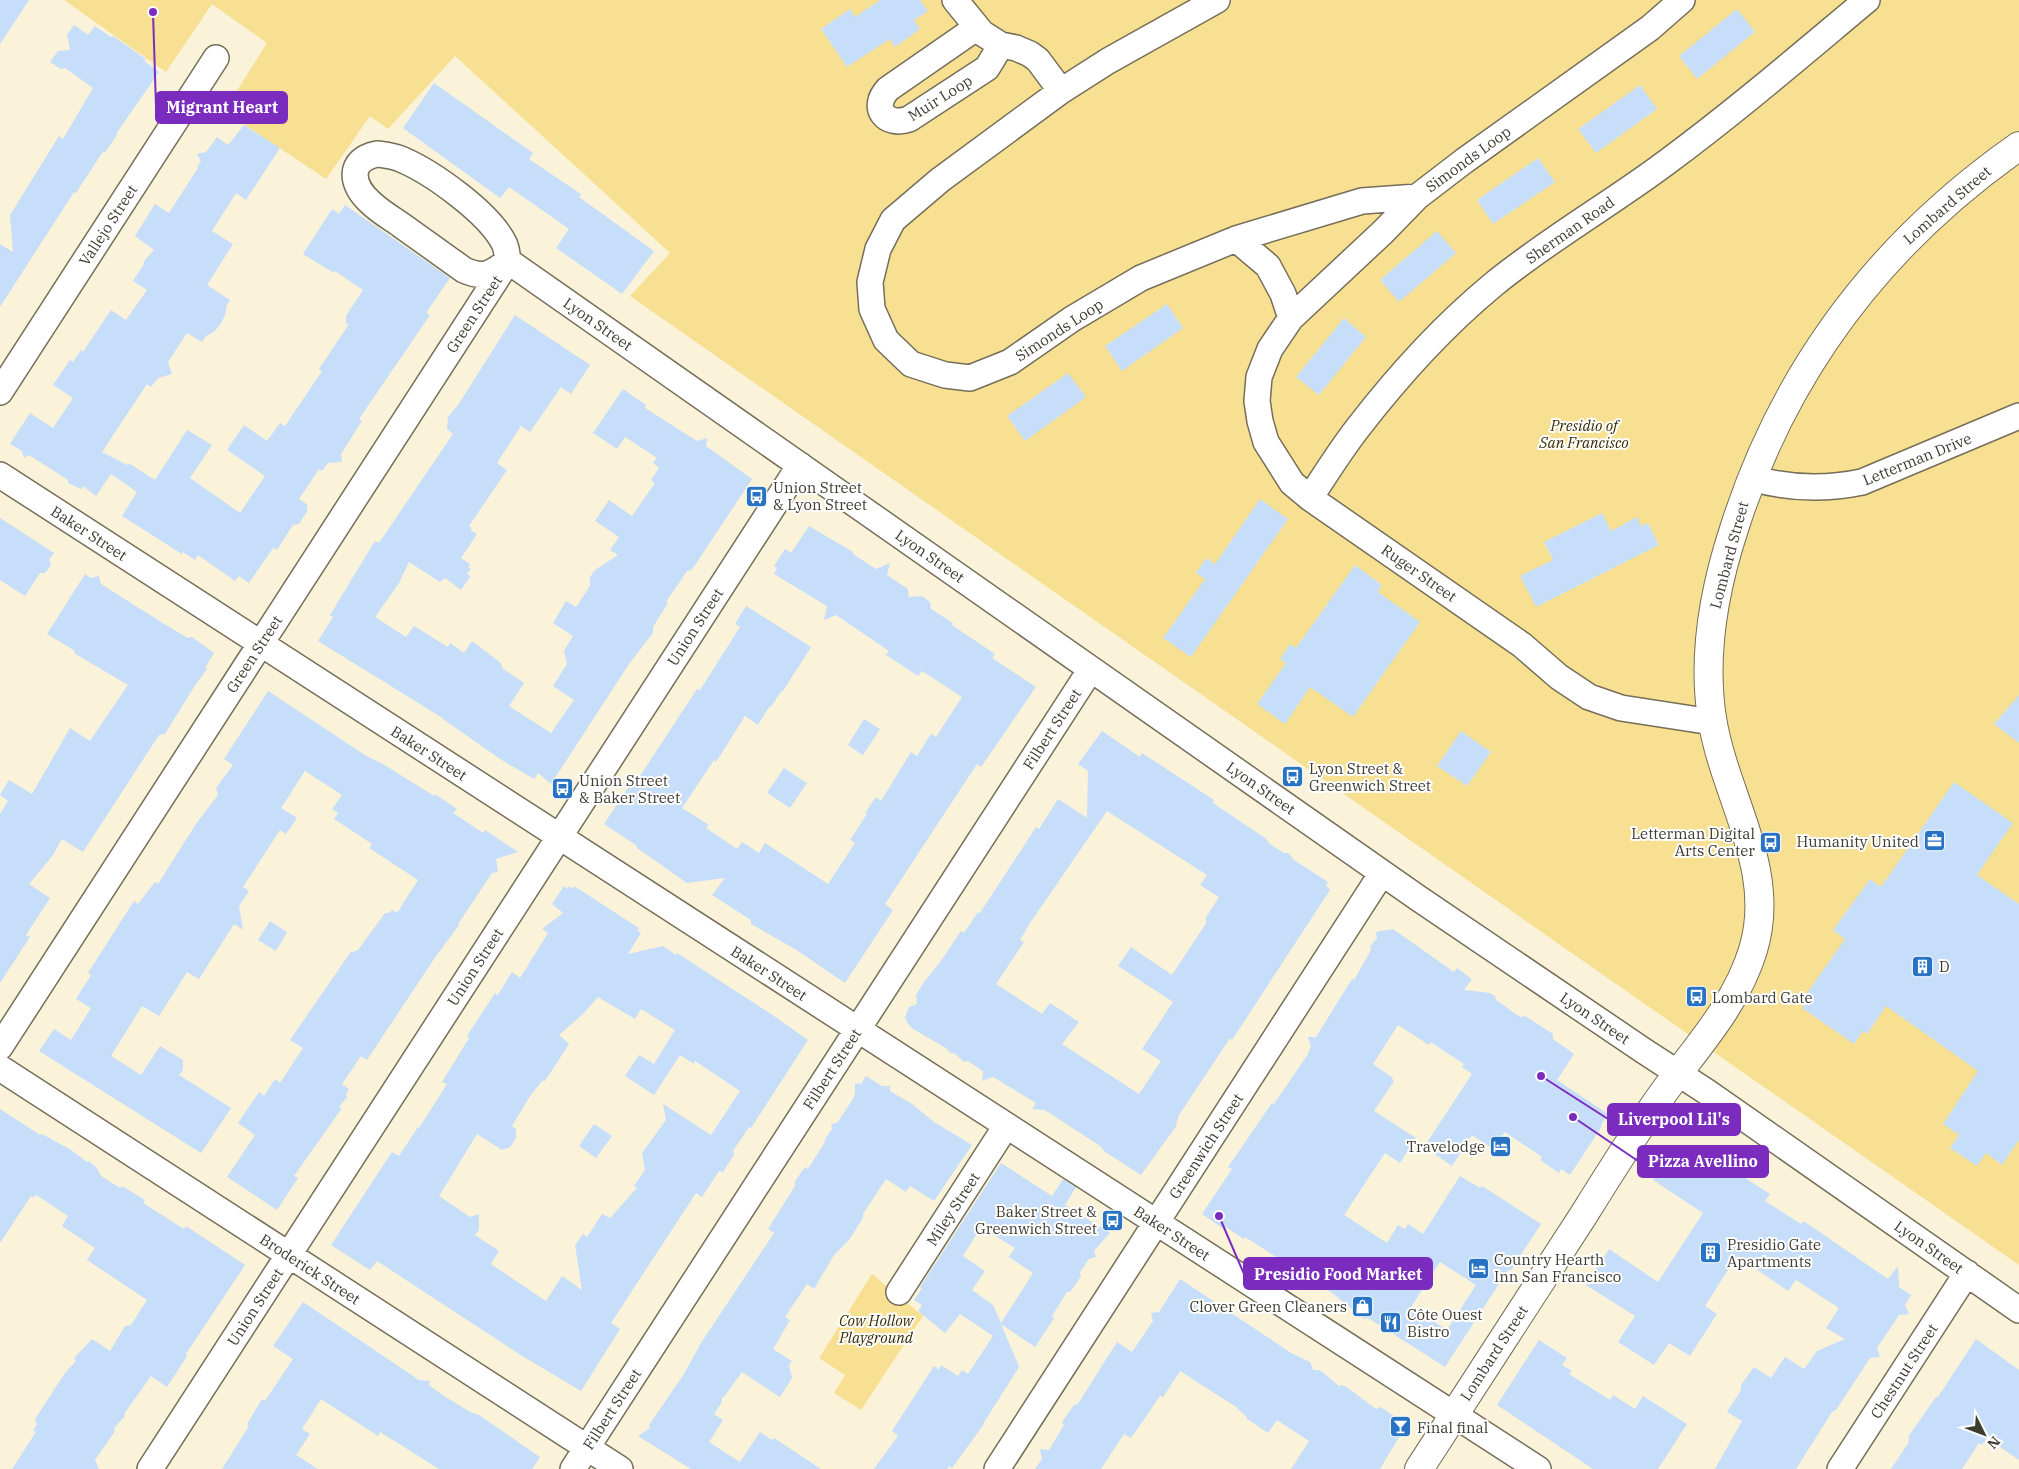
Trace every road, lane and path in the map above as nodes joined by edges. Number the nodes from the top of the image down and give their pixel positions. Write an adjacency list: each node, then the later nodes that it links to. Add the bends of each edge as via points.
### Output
1 (956, 0): 5 (street)
2 (1217, 0): 8 (street, Simonds Loop)
3 (1682, 0): 10 (street, Simonds Loop, via 1650,28)
4 (1867, 0): 19 (street, Sherman Road, via 1666,162 1494,284 1395,382 1356,430)
5 (976, 28): 6 (street); 6 (street, Muir Loop, via 888,89 880,102 883,115 896,121 909,120 987,68)
6 (1001, 45): 8 (street, via 1030,54 1038,60)
7 (216, 58): 14 (street, Vallejo Street)
8 (1061, 90): 11 (street, Simonds Loop, via 940,180 893,220 878,248 870,282 872,310 886,340 911,364 945,375 970,378 1010,362 1072,319 1141,278)
9 (2019, 146): 18 (street, Lombard Street, via 1927,219 1866,284 1797,384)
10 (1417, 197): 11 (street, Simonds Loop, via 1362,201); 13 (street, Ruger Street)
11 (1236, 239): 13 (street, via 1268,266)
12 (508, 262): 12 (street, via 503,242 487,222 438,180 402,159 388,155 367,156 354,172 355,182 369,202 464,270 484,276); 16 (street, Lyon Street); 20 (street, Green Street)
13 (1291, 318): 19 (street, Ruger Street, via 1270,349 1260,377 1257,401 1266,442 1292,483)
14 (0, 392)
15 (2019, 416): 18 (street, Letterman Drive, via 1862,482 1807,488)
16 (800, 465): 21 (street, Lyon Street); 23 (street, Union Street)
17 (0, 476): 20 (street, Baker Street)
18 (1752, 478): 22 (street, Lombard Street, via 1726,552 1714,606 1707,675)
19 (1310, 498): 22 (street, Ruger Street, via 1522,645 1559,677 1589,697 1621,708)
20 (260, 644): 23 (street, Baker Street); 26 (street, Green Street)
21 (1090, 669): 24 (street, Lyon Street); 25 (street, Filbert Street)
22 (1712, 722): 28 (street, Lombard Street, via 1753,856 1760,915 1753,953 1745,972 1719,1018)
23 (559, 837): 25 (street, Baker Street); 31 (street, Union Street)
24 (1382, 873): 28 (street, Lyon Street); 30 (street, Greenwich Street)
25 (857, 1030): 29 (street, Baker Street); 36 (street, Filbert Street)
26 (0, 1047)
27 (0, 1068): 31 (street, Broderick Street)
28 (1679, 1073): 32 (street, Lyon Street); 35 (street, Lombard Street, via 1655,1104)
29 (1006, 1126): 30 (street, Baker Street); 33 (street, Miley Street)
30 (1156, 1223): 35 (street, Baker Street); 40 (street, Greenwich Street)
31 (289, 1255): 36 (street, Broderick Street); 37 (street, Union Street)
32 (1967, 1273): 34 (street, Lyon Street); 43 (street, Chestnut Street)
33 (899, 1292)
34 (2019, 1310)
35 (1454, 1415): 41 (street, Lombard Street); 42 (street, Baker Street)
36 (587, 1447): 38 (street, Filbert Street); 39 (street, Broderick Street)
37 (150, 1469)
38 (573, 1469)
39 (620, 1469)
40 (997, 1469)
41 (1419, 1469)
42 (1538, 1469)
43 (1840, 1469)

